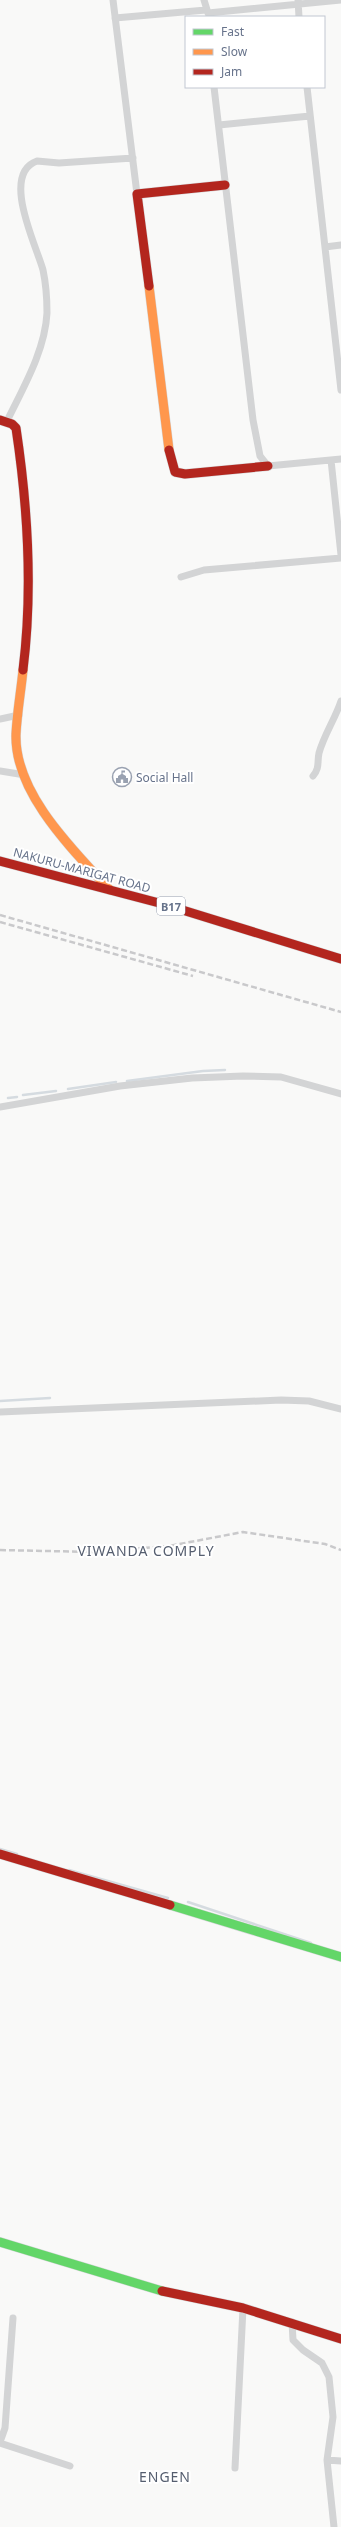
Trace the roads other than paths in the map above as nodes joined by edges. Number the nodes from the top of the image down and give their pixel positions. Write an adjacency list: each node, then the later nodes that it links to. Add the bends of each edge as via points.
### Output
1 (113, 0): 7 (street)
2 (204, 0): 5 (street)
3 (341, 0): 4 (street)
4 (298, 3): 5 (street); 6 (street)
5 (207, 13): 7 (street)
6 (300, 16)
7 (115, 18): 12 (street)
8 (214, 88): 11 (street)
9 (307, 88): 10 (street)
10 (310, 116): 11 (street); 16 (street)
11 (219, 125): 13 (street)
12 (133, 158): 14 (street); 18 (street, via 59,163 37,161 25,172 20,188 21,201 43,270 47,314 43,340 26,382)
13 (226, 185): 14 (street); 21 (street, via 253,420 260,456)
14 (137, 194): 21 (street, via 171,463 175,472 185,474)
15 (341, 245): 16 (street)
16 (325, 246): 17 (street)
17 (341, 390)
18 (4, 421): 26 (street, via 16,428 25,490 29,622)
19 (341, 459): 20 (street)
20 (331, 460): 21 (street); 22 (street)
21 (268, 466)
22 (340, 522): 23 (street)
23 (341, 556): 24 (street, via 204,570)
24 (181, 577)
25 (341, 701): 30 (street, via 323,741 318,755 318,768)
26 (19, 715): 27 (street); 29 (street, via 17,748)
27 (0, 719)
28 (0, 771): 29 (street)
29 (25, 775): 32 (street, via 51,822)
30 (313, 776)
31 (0, 861): 32 (street, NAKURU-MARIGAT ROAD / B17)
32 (110, 890): 33 (street, NAKURU-MARIGAT ROAD / B17)
33 (341, 959)
34 (341, 1094): 35 (street, via 282,1077 243,1076 192,1078 120,1086)
35 (0, 1107)
36 (341, 1409): 37 (street, via 309,1401 280,1400)
37 (0, 1412)
38 (0, 1854): 39 (street)
39 (341, 1957)
40 (0, 2242): 41 (street, via 158,2290)
41 (243, 2308): 43 (street); 49 (street)
42 (13, 2318): 45 (street, via 5,2428)
43 (292, 2322): 44 (street); 46 (street, via 293,2340 322,2363 329,2377 333,2417)
44 (341, 2339)
45 (0, 2442): 48 (street)
46 (327, 2460): 47 (street); 50 (street)
47 (341, 2461)
48 (70, 2466)
49 (235, 2468)
50 (334, 2527)

